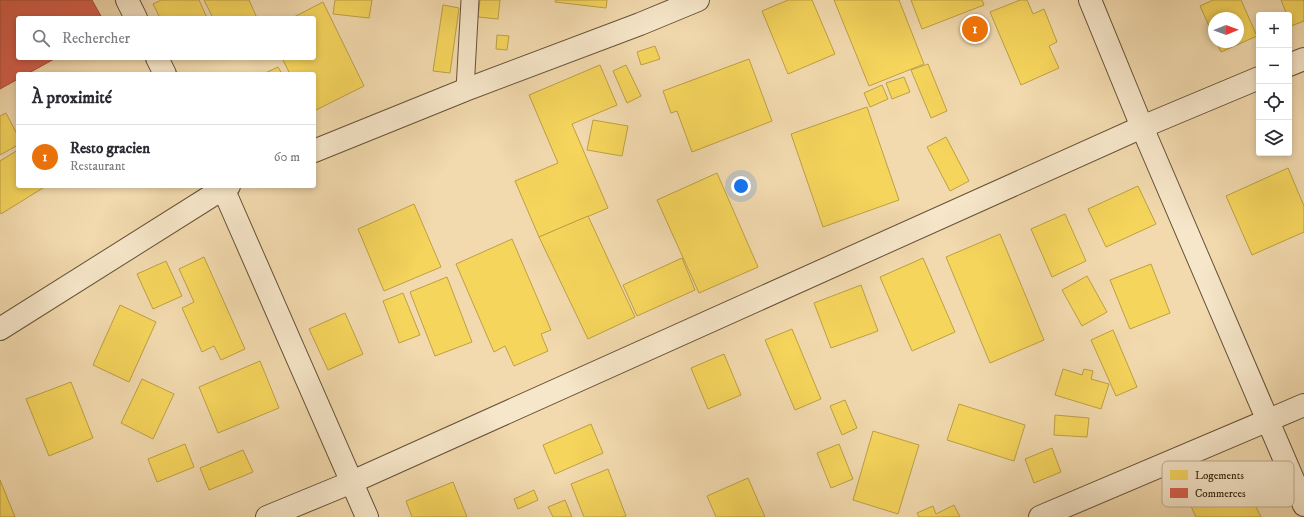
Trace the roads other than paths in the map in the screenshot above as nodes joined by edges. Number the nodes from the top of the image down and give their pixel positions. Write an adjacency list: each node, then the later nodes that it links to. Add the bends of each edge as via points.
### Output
1 (127, 0): 5 (street)
2 (470, 0): 11 (lane)
3 (698, 0): 11 (street)
4 (1090, 0): 12 (street)
5 (135, 16)
6 (1304, 59): 8 (street)
7 (158, 60): 9 (street)
8 (1292, 64)
9 (164, 72)
10 (1256, 79): 12 (street)
11 (465, 90): 13 (street)
12 (1142, 127): 18 (street); 22 (street)
13 (316, 150)
14 (223, 188): 16 (street)
15 (225, 188): 22 (street)
16 (0, 329)
17 (1304, 406): 18 (street)
18 (1268, 421): 19 (street); 20 (street)
19 (1173, 461)
20 (1285, 461)
21 (1162, 466): 27 (street)
22 (352, 482): 25 (street); 26 (street)
23 (1294, 482): 24 (street)
24 (1304, 505)
25 (267, 517)
26 (367, 517)
27 (1040, 517)

